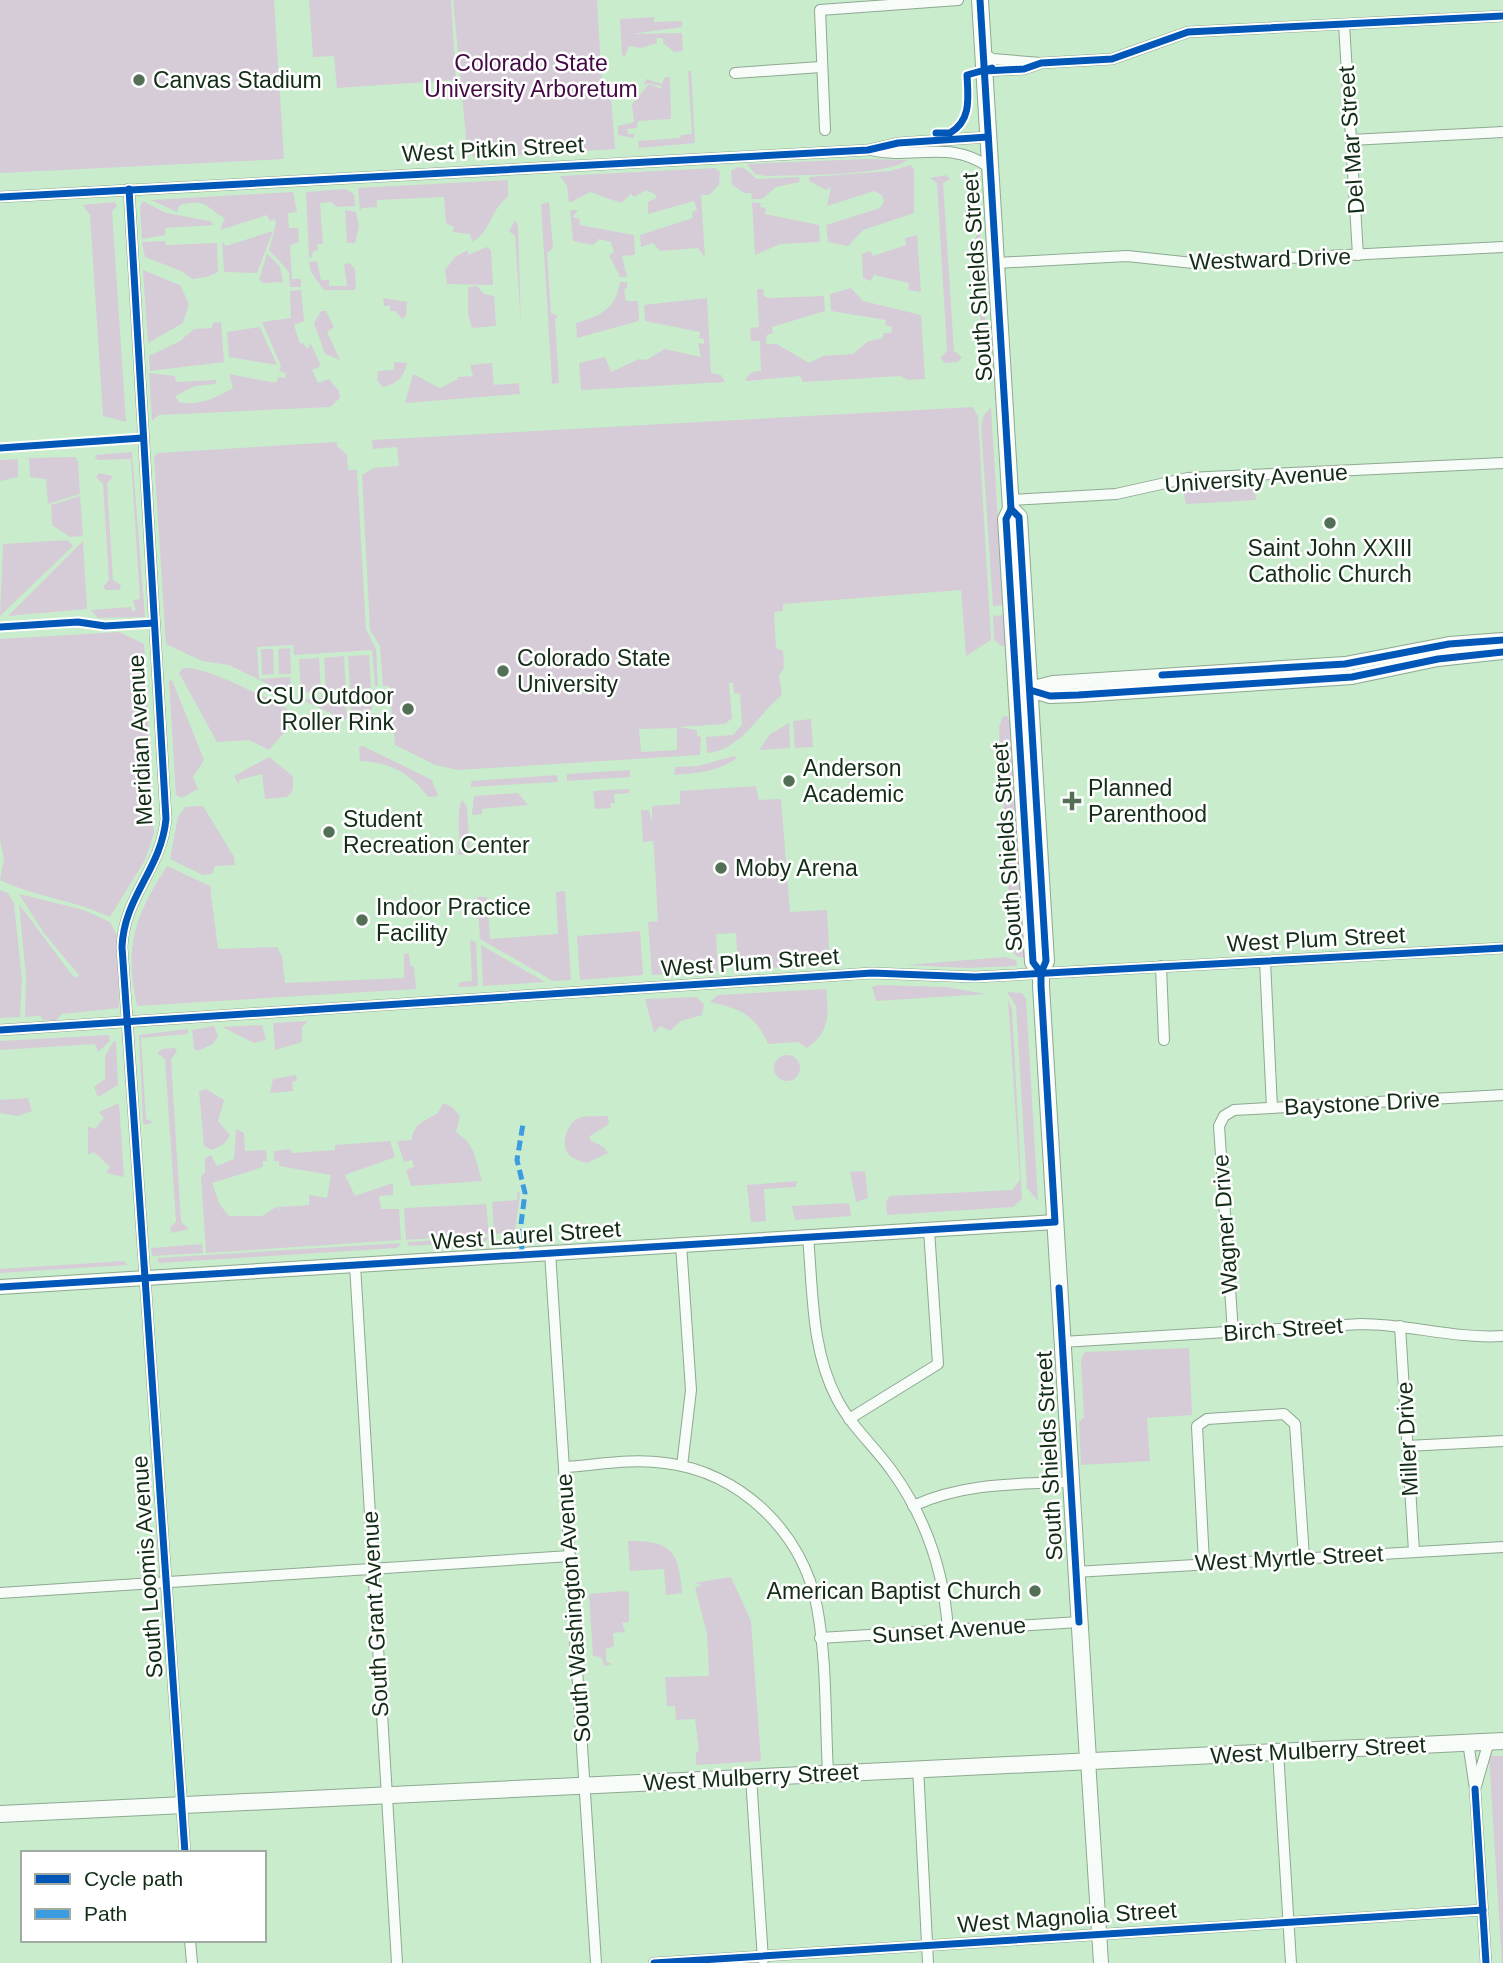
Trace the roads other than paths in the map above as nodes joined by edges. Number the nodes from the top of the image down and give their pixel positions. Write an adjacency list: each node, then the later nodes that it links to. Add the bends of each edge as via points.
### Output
1 (958, 0): 7 (street, via 820,10)
2 (980, 0): 5 (main road, South Shields Street)
3 (1503, 16): 4 (street)
4 (1344, 24): 6 (street, via 1188,32 1112,59); 12 (street, Del Mar Street)
5 (983, 63): 6 (street, via 993,59); 6 (street, via 1024,69); 11 (main road, South Shields Street)
6 (1041, 63)
7 (821, 68): 8 (street); 9 (street)
8 (735, 73)
9 (825, 130)
10 (1503, 132): 12 (street)
11 (988, 137): 13 (street, West Pitkin Street); 14 (main road, South Shields Street)
12 (1351, 140): 18 (street, Del Mar Street)
13 (868, 150): 14 (street, West Pitkin Street, via 959,152); 15 (street, West Pitkin Street)
14 (989, 167): 19 (main road, South Shields Street)
15 (129, 190): 16 (street, West Pitkin Street); 29 (street, Meridian Avenue, via 166,820 157,860 132,900 124,923 121,947)
16 (0, 197)
17 (1503, 247): 18 (street, Westward Drive)
18 (1358, 255): 19 (street, Westward Drive, via 1194,263 1127,256)
19 (996, 263): 21 (main road, South Shields Street)
20 (1503, 463): 21 (street, University Avenue, via 1188,478 1116,494)
21 (1011, 505): 24 (main road, South Shields Street, via 1019,517)
22 (1503, 640): 24 (main road, via 1449,644 1345,664 1053,683)
23 (1503, 652): 24 (main road, via 1342,677 1078,695 1050,696)
24 (1023, 690): 28 (main road, South Shields Street, via 1046,961)
25 (1503, 948): 26 (street, West Plum Street)
26 (1265, 961): 27 (street, West Plum Street); 33 (street)
27 (1161, 966): 28 (street, West Plum Street); 31 (street)
28 (1041, 973): 29 (street, West Plum Street, via 975,977 872,974); 35 (main road, South Shields Street)
29 (127, 1021): 30 (street, West Plum Street); 41 (street, Meridian Avenue)
30 (0, 1030)
31 (1164, 1040)
32 (1503, 1095): 33 (street, Baystone Drive)
33 (1272, 1108): 34 (street, Baystone Drive, via 1234,1110)
34 (1224, 1116): 44 (street, Wagner Drive, via 1219,1126)
35 (1055, 1222): 36 (main road, West Laurel Street); 46 (main road, South Shields Street)
36 (929, 1230): 37 (main road, West Laurel Street); 47 (street, via 938,1364)
37 (807, 1237): 38 (main road, West Laurel Street); 47 (street, via 821,1360)
38 (681, 1244): 39 (main road, West Laurel Street); 51 (street, via 691,1390)
39 (550, 1252): 40 (main road, West Laurel Street); 50 (street, South Washington Avenue)
40 (355, 1265): 41 (main road, West Laurel Street); 59 (street, South Grant Avenue)
41 (144, 1278): 42 (main road, West Laurel Street); 61 (street, South Loomis Avenue)
42 (0, 1287)
43 (1400, 1326): 44 (street, Birch Street, via 1361,1324); 45 (street, Birch Street, via 1465,1338); 49 (street, Miller Drive)
44 (1233, 1333): 46 (street, Birch Street)
45 (1503, 1336)
46 (1062, 1342): 52 (main road, South Shields Street)
47 (849, 1419): 53 (street, via 893,1472)
48 (1503, 1441): 49 (street)
49 (1407, 1446): 55 (street, Miller Drive)
50 (564, 1466): 51 (street, via 642,1462); 56 (street, South Washington Avenue)
51 (682, 1466): 65 (street, via 732,1485 784,1532 811,1585)
52 (1070, 1482): 53 (street, via 968,1487); 60 (main road, South Shields Street)
53 (913, 1506): 64 (street, via 938,1566)
54 (1503, 1547): 55 (street, West Myrtle Street)
55 (1414, 1551): 57 (street, West Myrtle Street)
56 (569, 1556): 59 (street); 73 (street, South Washington Avenue)
57 (1304, 1557): 58 (street, West Myrtle Street); 58 (street, via 1294,1421 1284,1414 1207,1419 1197,1426)
58 (1204, 1563): 60 (street, West Myrtle Street)
59 (373, 1568): 61 (street); 75 (street, South Grant Avenue)
60 (1075, 1572): 63 (main road, South Shields Street)
61 (168, 1583): 62 (street); 76 (street, South Loomis Avenue)
62 (0, 1593)
63 (1079, 1622): 64 (street, Sunset Avenue); 69 (main road, South Shields Street)
64 (948, 1630): 65 (street, Sunset Avenue)
65 (820, 1638): 71 (street)
66 (1496, 1741): 67 (main road, West Mulberry Street); 74 (street)
67 (1468, 1742): 68 (main road, West Mulberry Street); 74 (street)
68 (1278, 1751): 69 (main road, West Mulberry Street); 80 (street)
69 (1088, 1760): 70 (main road, West Mulberry Street); 81 (main road, South Shields Street)
70 (918, 1767): 71 (main road, West Mulberry Street); 83 (street)
71 (828, 1773): 72 (main road, West Mulberry Street)
72 (751, 1777): 73 (main road, West Mulberry Street); 84 (street)
73 (584, 1785): 75 (main road, West Mulberry Street); 87 (street, South Washington Avenue)
74 (1475, 1788): 79 (street)
75 (385, 1793): 76 (main road, West Mulberry Street); 86 (street, South Grant Avenue)
76 (182, 1806): 77 (main road, West Mulberry Street); 78 (street, South Loomis Avenue)
77 (0, 1814)
78 (185, 1851)
79 (1483, 1910): 80 (street, West Magnolia Street); 92 (street)
80 (1289, 1923): 81 (street, West Magnolia Street); 91 (street)
81 (1099, 1935): 83 (street, West Magnolia Street); 90 (main road, South Shields Street)
82 (190, 1942): 85 (street)
83 (926, 1946): 84 (street, West Magnolia Street); 89 (street)
84 (763, 1960): 88 (street, West Magnolia Street)
85 (192, 1963)
86 (397, 1963)
87 (596, 1963)
88 (654, 1963)
89 (928, 1963)
90 (1101, 1963)
91 (1291, 1963)
92 (1486, 1963)

